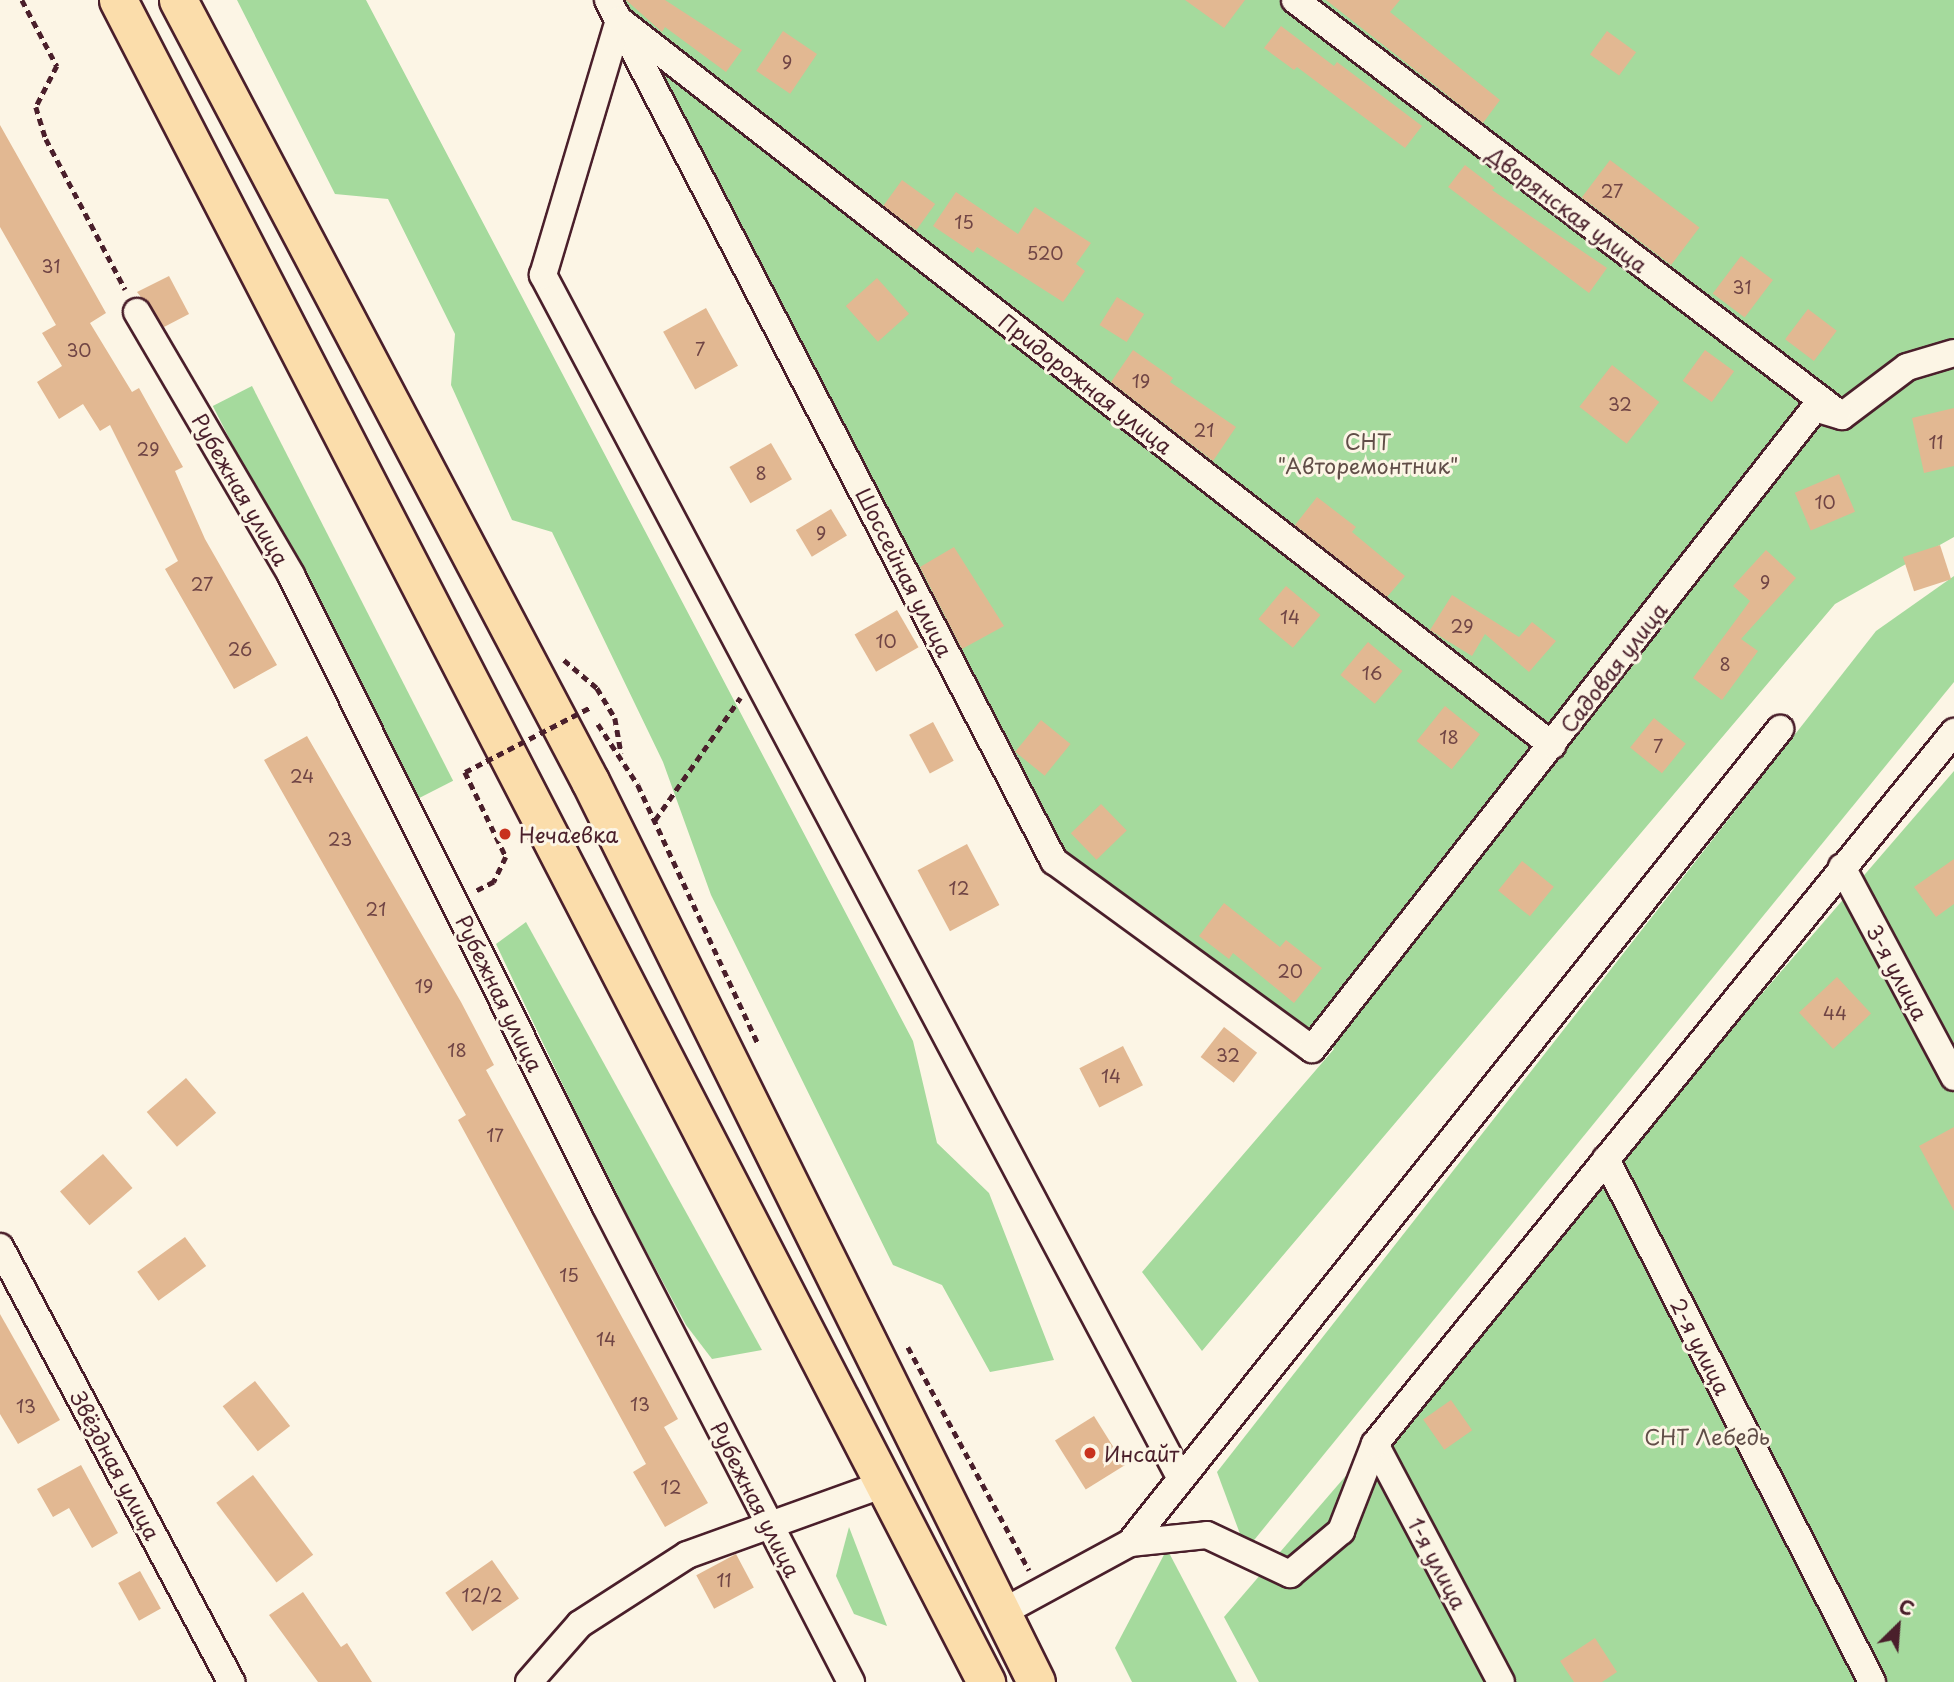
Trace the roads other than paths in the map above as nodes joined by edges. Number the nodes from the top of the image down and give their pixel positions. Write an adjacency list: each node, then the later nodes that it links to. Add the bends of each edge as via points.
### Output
1 (118, 0): 18 (highway)
2 (178, 0): 21 (highway, via 590,781)
3 (1295, 0): 7 (street, Дворянская улица)
4 (613, 10): 10 (street, Придорожная улица); 12 (street, Шоссейная улица, via 1054,861); 17 (street, via 543,275)
5 (137, 312): 19 (street, Рубежная улица, via 291,575)
6 (1954, 353): 7 (street, via 1907,367)
7 (1842, 416): 10 (street, Садовая улица, via 1815,408)
8 (1780, 729): 17 (street)
9 (1954, 732): 11 (street)
10 (1552, 745): 12 (street, Садовая улица)
11 (1842, 867): 13 (street, 3-я улица); 14 (street)
12 (1312, 1049)
13 (1954, 1077)
14 (1606, 1159): 16 (street); 28 (street, 2-я улица)
15 (0, 1247): 22 (street, Звёздная улица)
16 (1375, 1444): 20 (street, via 1341,1531 1290,1574 1207,1535); 27 (street, 1-я улица)
17 (1181, 1479): 20 (street)
18 (884, 1484): 19 (street); 25 (highway)
19 (769, 1525): 23 (street, via 687,1555 590,1617); 24 (street, Рубежная улица)
20 (1130, 1543): 21 (street)
21 (1001, 1613): 26 (highway)
22 (232, 1682)
23 (528, 1682)
24 (851, 1682)
25 (986, 1682)
26 (1036, 1682)
27 (1501, 1682)
28 (1872, 1682)

